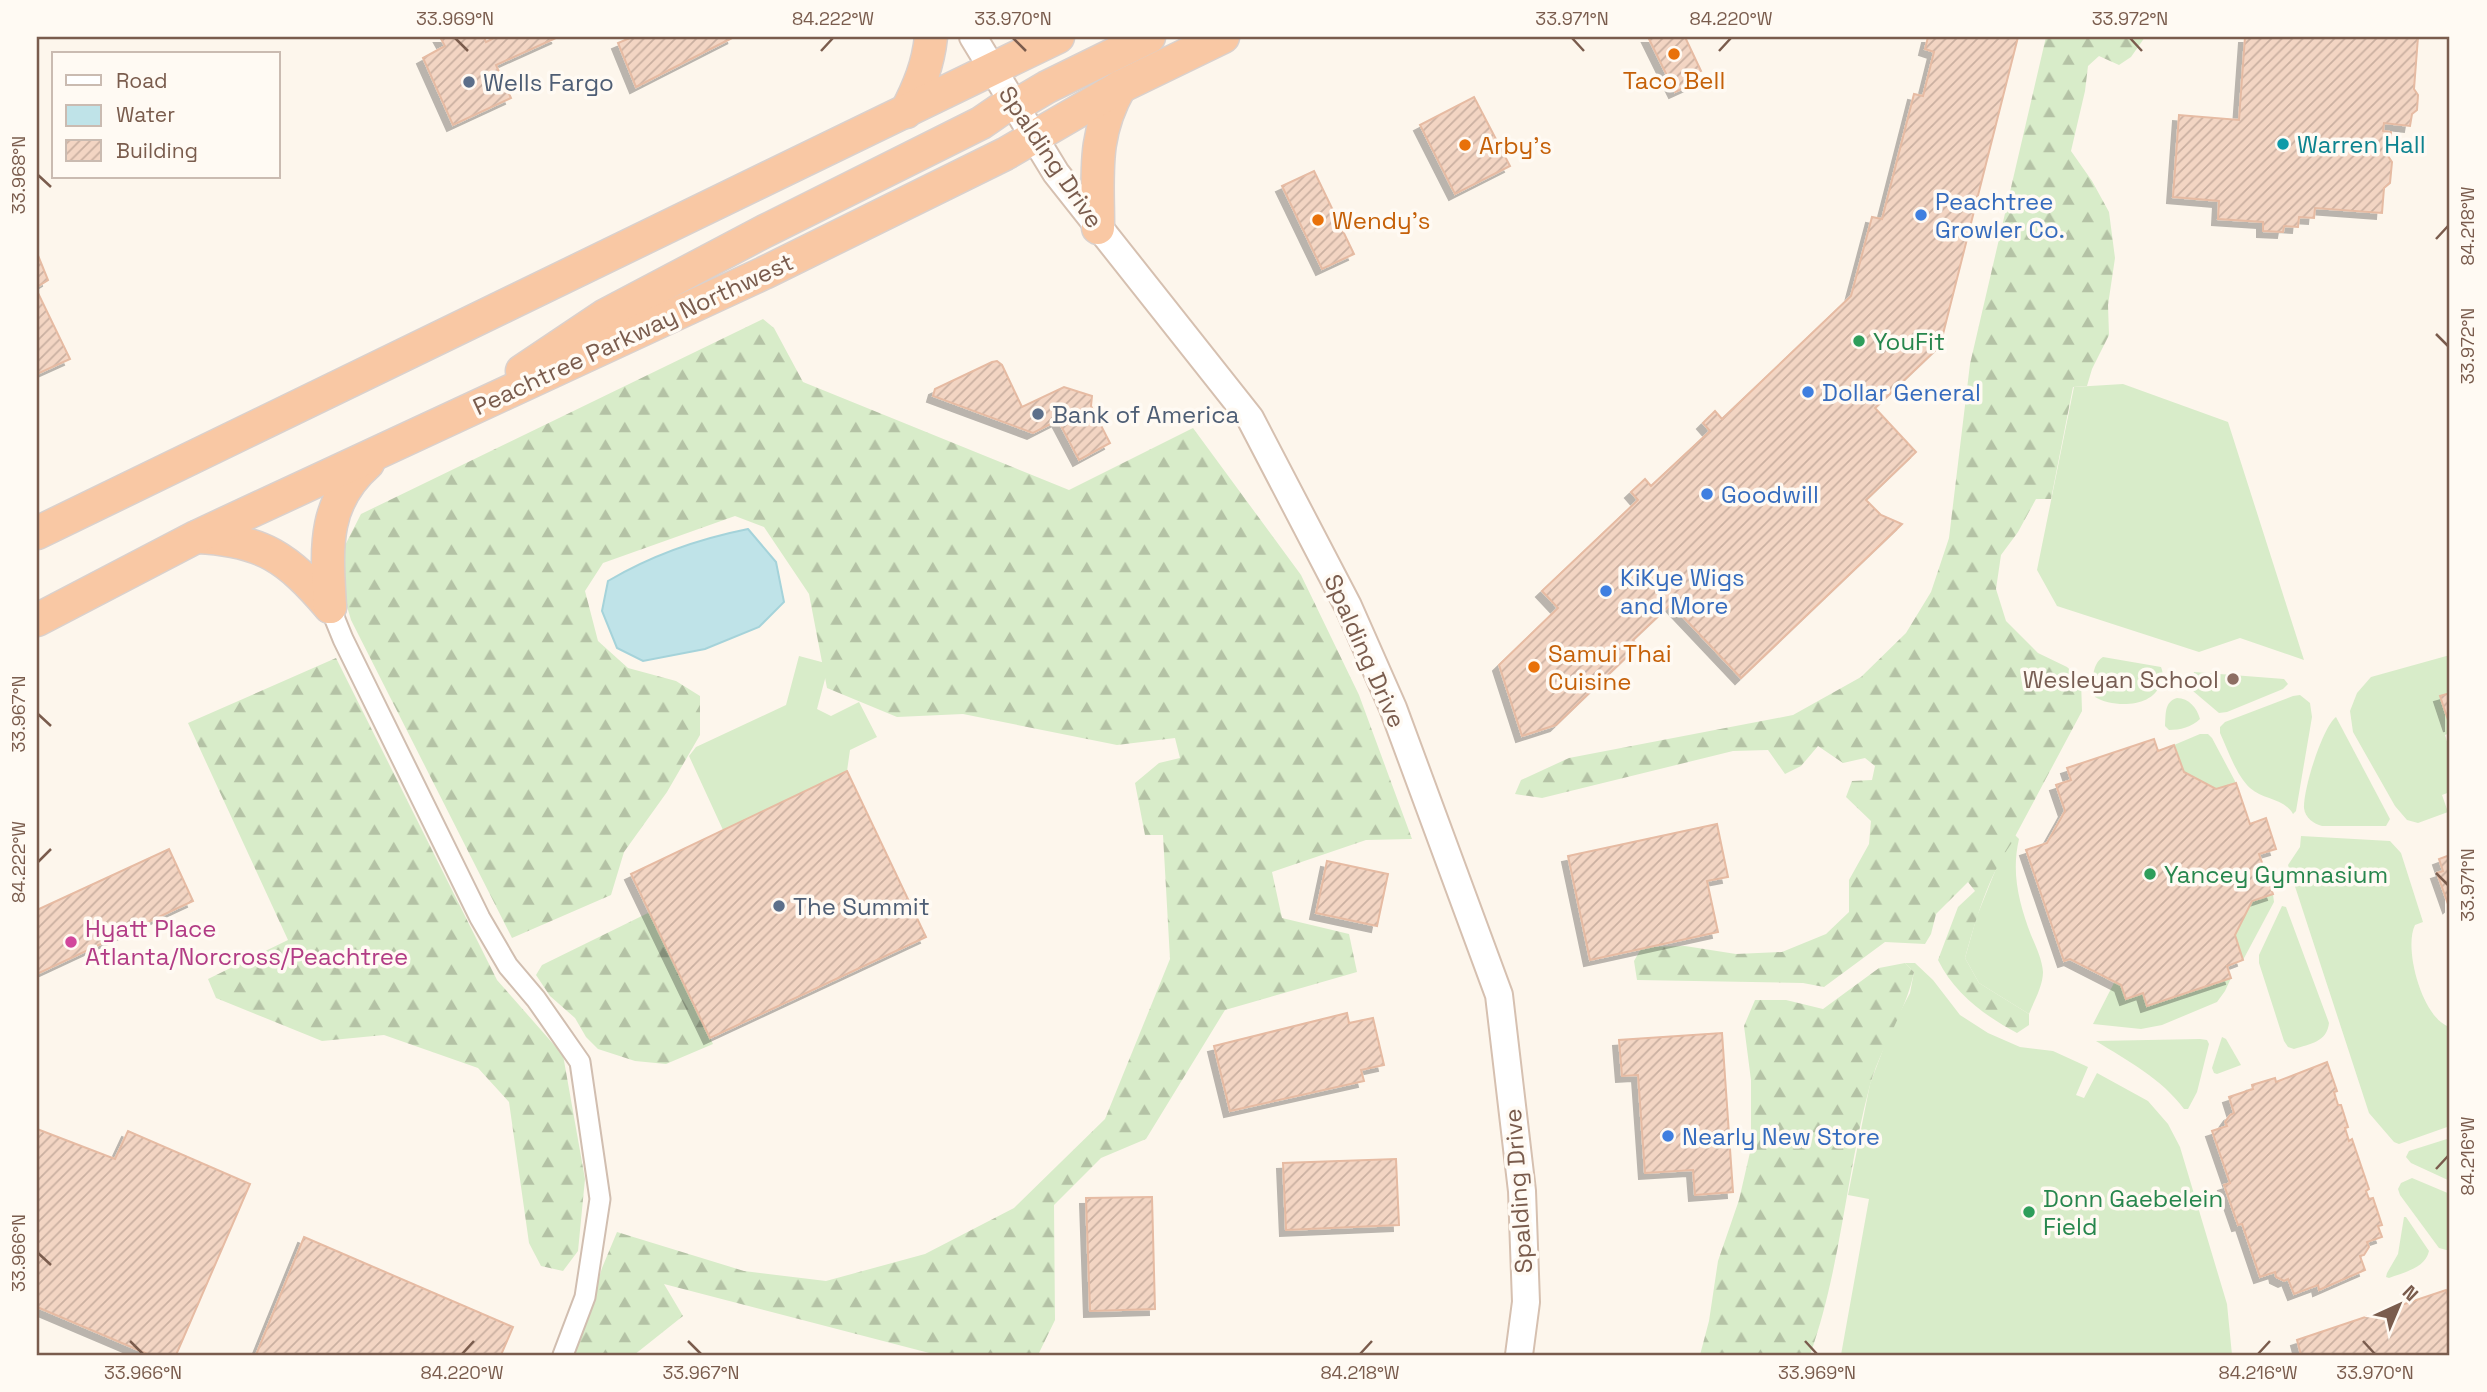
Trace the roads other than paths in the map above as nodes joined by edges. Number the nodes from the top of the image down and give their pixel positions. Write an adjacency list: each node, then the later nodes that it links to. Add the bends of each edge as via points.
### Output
1 (931, 37): 9 (highway, via 922,79)
2 (973, 37): 6 (main road, Spalding Drive)
3 (1058, 37): 6 (highway)
4 (1149, 37): 8 (highway)
5 (1223, 37): 7 (highway, Peachtree Parkway Northwest)
6 (992, 68): 8 (main road, Spalding Drive); 9 (highway)
7 (1120, 87): 10 (highway, Peachtree Parkway Northwest); 11 (highway, via 1098,142)
8 (1014, 104): 10 (main road, Spalding Drive); 12 (highway, via 604,316)
9 (906, 112): 14 (highway)
10 (1034, 136): 11 (main road, Spalding Drive); 12 (highway, Peachtree Parkway Northwest, via 1005,155 764,273)
11 (1098, 229): 19 (main road, Spalding Drive, via 1250,418 1348,606 1411,756 1499,995 1522,1191 1526,1302)
12 (465, 414): 13 (highway, Peachtree Parkway Northwest)
13 (378, 454): 15 (highway, Peachtree Parkway Northwest); 16 (highway, via 357,473 335,508 328,537)
14 (37, 533)
15 (196, 537): 16 (highway, via 239,541 276,555 306,579); 17 (highway, Peachtree Parkway Northwest)
16 (330, 607): 18 (street, via 480,918 508,966 580,1062 600,1199 585,1297)
17 (37, 620)
18 (562, 1355)
19 (1519, 1355)

